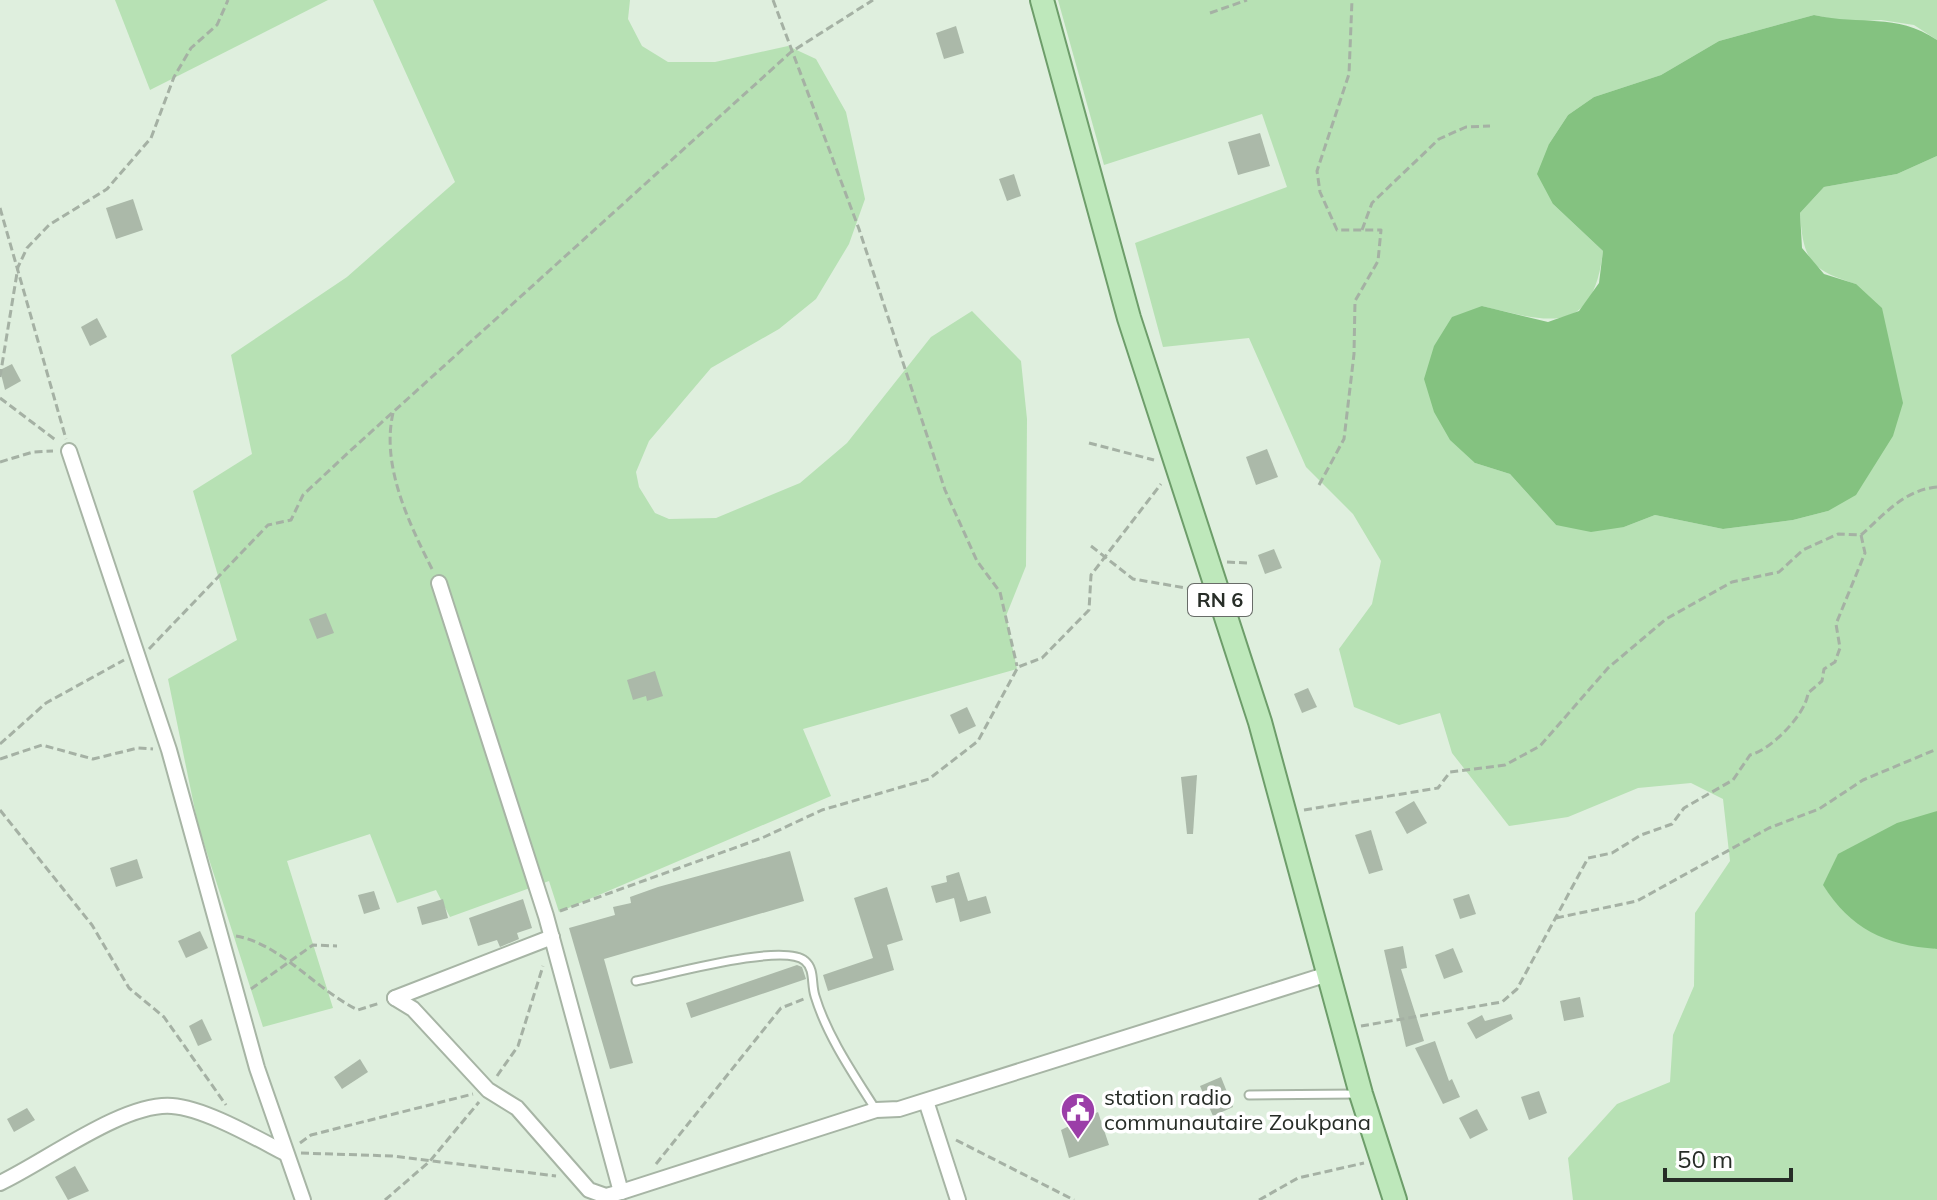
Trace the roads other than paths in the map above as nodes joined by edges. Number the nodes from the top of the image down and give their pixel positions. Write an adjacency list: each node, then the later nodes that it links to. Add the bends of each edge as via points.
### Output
1 (1042, 0): 5 (main road, RN 6, via 1129,318 1218,594)
2 (69, 451): 11 (street, via 169,750)
3 (439, 583): 4 (street)
4 (552, 937): 13 (street); 13 (street, via 395,998 413,1009 488,1090 517,1108 576,1179 606,1196)
5 (1328, 974): 7 (main road, RN 6); 9 (street)
6 (636, 981): 10 (lane, via 760,953 788,953 806,961 814,995)
7 (1361, 1094): 8 (lane); 16 (main road, RN 6)
8 (1249, 1095)
9 (926, 1101): 10 (street); 15 (street)
10 (876, 1110): 13 (street)
11 (285, 1153): 12 (street, via 170,1105 106,1124); 14 (street)
12 (0, 1183)
13 (621, 1192)
14 (303, 1200)
15 (958, 1200)
16 (1395, 1200)

